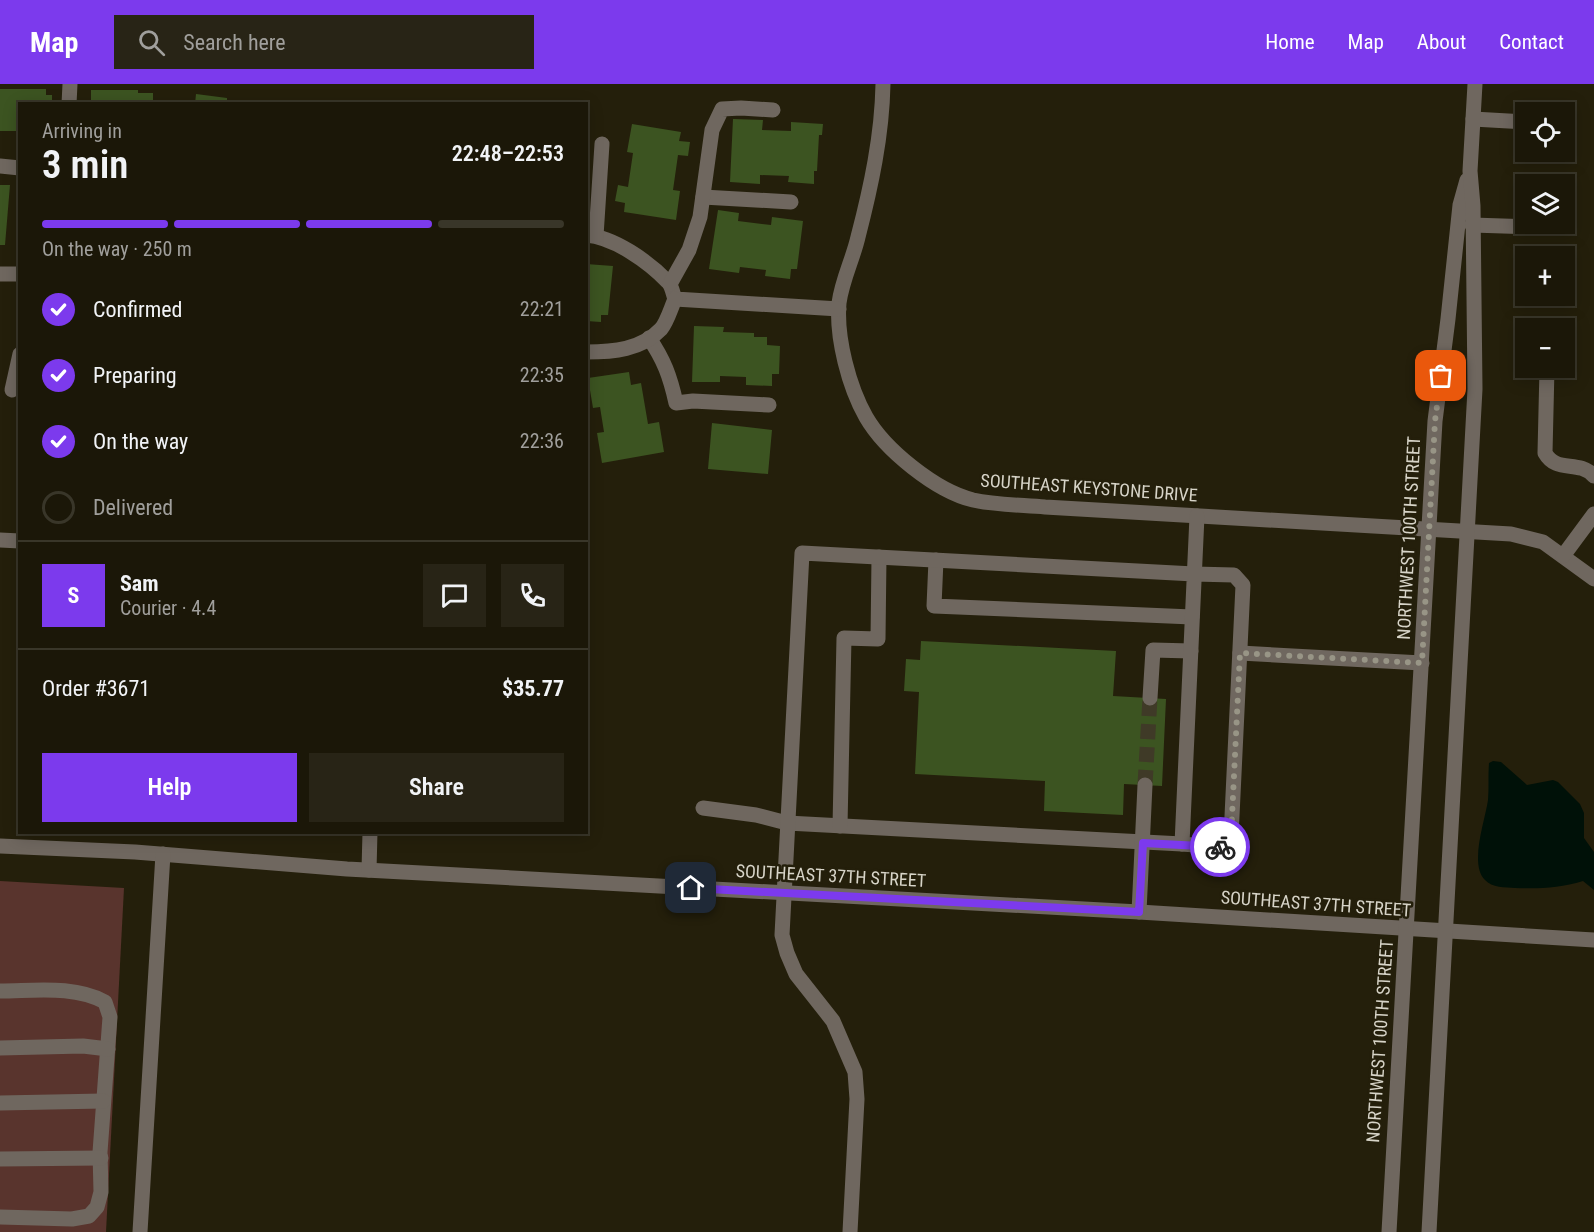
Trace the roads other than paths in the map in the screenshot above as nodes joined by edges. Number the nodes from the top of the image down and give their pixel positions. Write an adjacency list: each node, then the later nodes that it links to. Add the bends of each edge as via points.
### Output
1 (70, 84): 4 (street)
2 (883, 84): 21 (street, SOUTHEAST KEYSTONE DRIVE, via 875,163)
3 (1475, 84): 6 (street, NORTHWEST 100TH STREET)
4 (69, 102)
5 (773, 110): 12 (street, via 723,109 712,129)
6 (1473, 119): 7 (street); 11 (street, NORTHWEST 100TH STREET)
7 (1515, 121)
8 (602, 144): 16 (street)
9 (0, 166): 10 (street)
10 (18, 168)
11 (1470, 171): 14 (street, NORTHWEST 100TH STREET); 31 (street, NORTHWEST 100TH STREET, via 1460,205 1435,421)
12 (703, 197): 13 (street); 19 (street, via 689,250)
13 (791, 202)
14 (1472, 225): 15 (street); 32 (street, NORTHWEST 100TH STREET, via 1475,389)
15 (1515, 226)
16 (591, 235): 19 (street, via 621,246)
17 (0, 274): 18 (street)
18 (18, 274)
19 (670, 284): 20 (street)
20 (675, 299): 21 (street); 22 (street, via 661,328)
21 (839, 309): 30 (street, SOUTHEAST KEYSTONE DRIVE, via 846,367 866,418 907,463 940,487 972,500)
22 (649, 338): 23 (street, via 640,345 611,352); 27 (street, via 663,359 676,403)
23 (588, 352)
24 (18, 363): 26 (street)
25 (1547, 378): 28 (street, via 1545,453 1557,464 1587,469)
26 (12, 390)
27 (769, 405)
28 (1594, 476)
29 (1594, 514): 35 (street)
30 (1197, 516): 31 (street, SOUTHEAST KEYSTONE DRIVE); 38 (street)
31 (1429, 529): 32 (street, SOUTHEAST KEYSTONE DRIVE); 43 (street, NORTHWEST 100TH STREET)
32 (1468, 531): 35 (street, SOUTHEAST KEYSTONE DRIVE, via 1511,534 1543,542); 58 (street, NORTHWEST 100TH STREET)
33 (0, 540): 34 (street)
34 (18, 541)
35 (1563, 556): 39 (street, SOUTHEAST KEYSTONE DRIVE)
36 (879, 557): 37 (street); 47 (street, via 802,553); 48 (street, via 878,639 844,638)
37 (936, 560): 38 (street); 40 (street, via 934,606)
38 (1194, 574): 40 (street); 42 (street, via 1234,575 1243,585)
39 (1594, 579)
40 (1192, 617): 41 (street)
41 (1191, 651): 44 (street, via 1153,650); 51 (street)
42 (1240, 653): 43 (street); 51 (street, via 1231,837 1221,847)
43 (1422, 663): 57 (street, NORTHWEST 100TH STREET)
44 (1150, 698)
45 (1145, 785): 50 (street)
46 (703, 808): 47 (street)
47 (787, 823): 48 (street); 55 (street)
48 (840, 826): 50 (street)
49 (370, 834): 54 (street)
50 (1143, 843): 51 (street); 56 (street)
51 (1182, 844)
52 (0, 846): 53 (street, SOUTHEAST 37TH STREET)
53 (163, 854): 54 (street, SOUTHEAST 37TH STREET); 68 (street)
54 (369, 870): 55 (street, SOUTHEAST 37TH STREET)
55 (784, 893): 56 (street, SOUTHEAST 37TH STREET); 69 (street, via 782,935 787,953 796,974 834,1021 855,1072)
56 (1139, 912): 57 (street, SOUTHEAST 37TH STREET)
57 (1407, 929): 58 (street, SOUTHEAST 37TH STREET); 70 (street, NORTHWEST 100TH STREET)
58 (1444, 931): 59 (street, SOUTHEAST 37TH STREET); 71 (street, NORTHWEST 100TH STREET)
59 (1594, 940)
60 (0, 991): 62 (street, via 73,991 105,1002 110,1017)
61 (0, 1047): 62 (street)
62 (108, 1049): 63 (street)
63 (103, 1101): 64 (street); 65 (street)
64 (0, 1103)
65 (101, 1158): 66 (street); 67 (street, via 101,1192 97,1207 89,1216)
66 (0, 1159)
67 (0, 1218)
68 (140, 1232)
69 (850, 1232)
70 (1389, 1232)
71 (1429, 1232)

